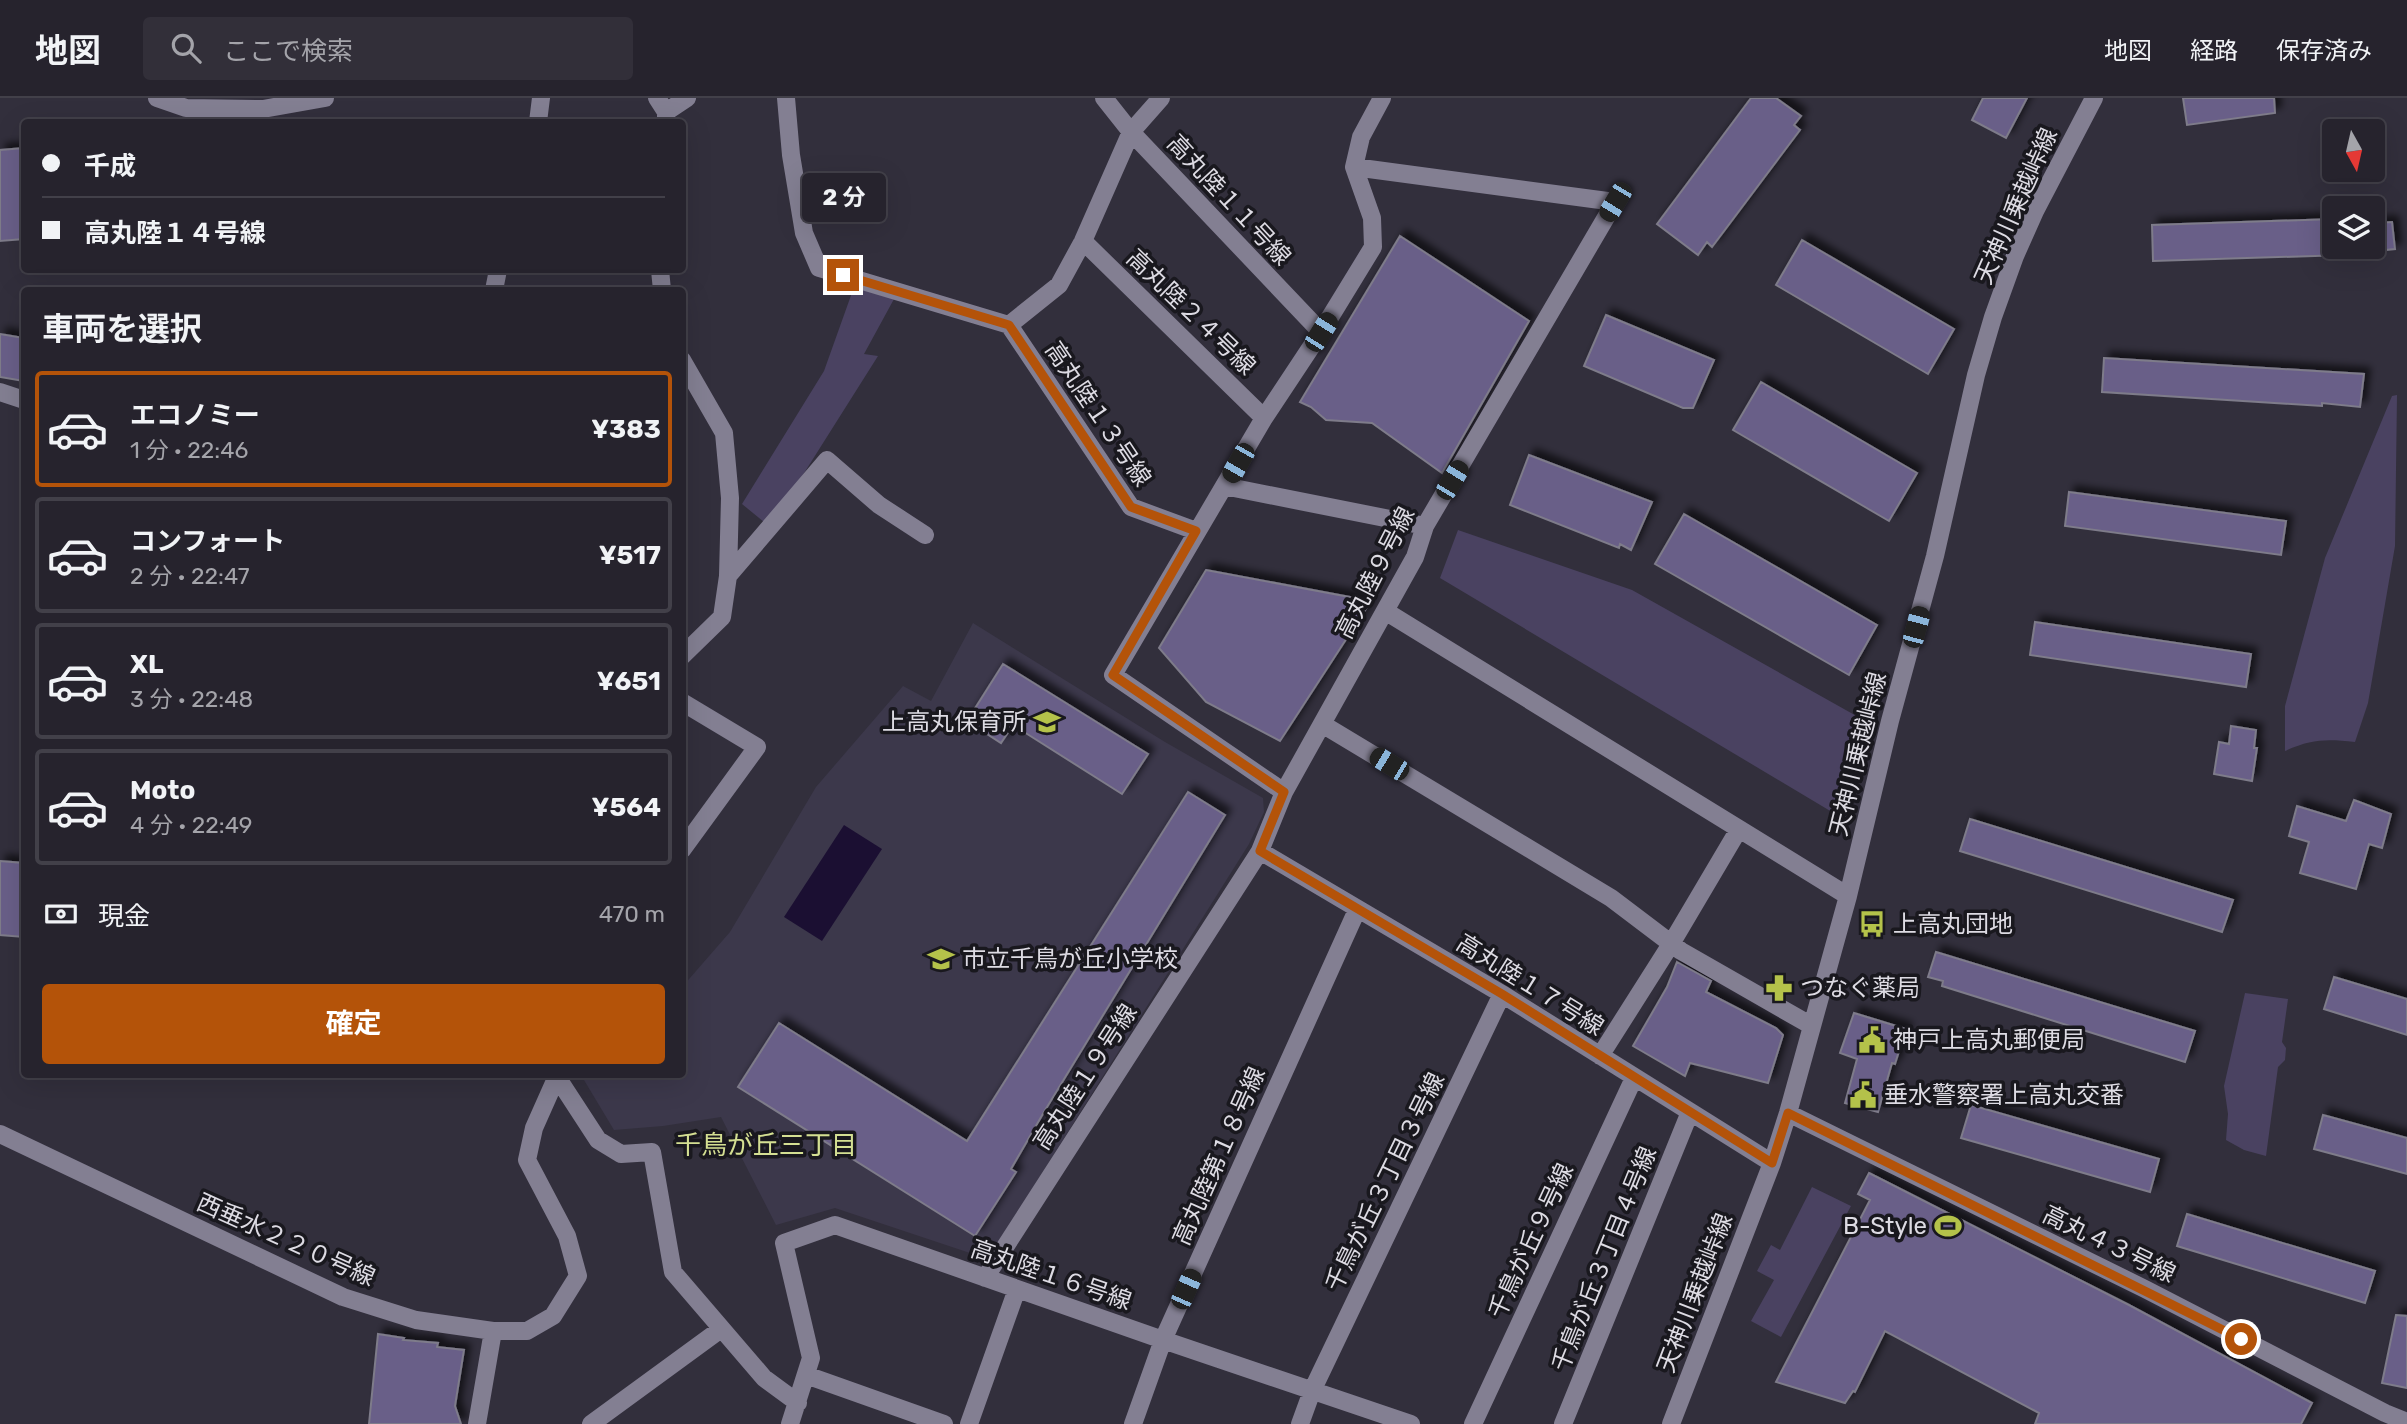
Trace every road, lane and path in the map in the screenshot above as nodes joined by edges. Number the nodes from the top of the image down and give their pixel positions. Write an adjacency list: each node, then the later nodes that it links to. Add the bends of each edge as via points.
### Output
1 (157, 98): 2 (street, via 186,108 263,109)
2 (325, 98)
3 (541, 98): 11 (street)
4 (687, 98): 10 (street)
5 (786, 98): 15 (street, via 804,233 819,268)
6 (1104, 98): 12 (street, 高丸陸１１号線)
7 (1161, 98): 12 (street)
8 (1382, 98): 13 (street, via 1361,137)
9 (2094, 98): 34 (street, 天神川乗越峠線, via 2035,211 1993,317)
10 (663, 111)
11 (538, 119)
12 (1131, 132): 14 (street); 16 (street, 高丸陸１１号線)
13 (1354, 167): 16 (street, via 1372,218 1373,247); 22 (street, 高丸陸９号線, via 1615,202)
14 (1083, 241): 15 (street, via 1059,285); 20 (street, 高丸陸２４号線)
15 (1009, 325): 23 (street, 高丸陸１３号線, via 1131,507)
16 (1321, 332): 20 (street)
17 (686, 367): 25 (street, via 724,433 730,498)
18 (0, 392): 19 (street)
19 (21, 399)
20 (1264, 418): 21 (street)
21 (1224, 486): 22 (street); 23 (street)
22 (1425, 526): 26 (street, 高丸陸９号線, via 1415,557)
23 (1196, 531): 30 (street, via 1113,675)
24 (925, 535): 25 (street, via 879,505 827,460)
25 (728, 576): 27 (street, via 722,617)
26 (1385, 611): 29 (street, 高丸陸９号線); 31 (street)
27 (686, 652)
28 (686, 704): 32 (street, via 757,747)
29 (1322, 724): 30 (street, 高丸陸９号線); 36 (street, via 1611,898)
30 (1284, 792): 33 (street, 高丸陸１９号線)
31 (1739, 829): 34 (street); 36 (street)
32 (686, 845)
33 (1260, 851): 35 (street, 高丸陸１７号線); 47 (street, 高丸陸１９号線)
34 (1848, 896): 38 (street, 天神川乗越峠線)
35 (1357, 910): 37 (street, 高丸陸１７号線); 51 (street, 高丸陸第１８号線)
36 (1671, 944): 38 (street); 39 (street)
37 (1502, 994): 39 (street, 高丸陸１７号線); 53 (street, 千鳥が丘３丁目３号線)
38 (1812, 1026): 44 (street, 天神川乗越峠線)
39 (1600, 1056): 42 (street, 高丸陸１７号線)
40 (555, 1078): 50 (street, 西垂水２２０号線, via 534,1128 527,1160 567,1236 578,1276 553,1316 527,1331)
41 (557, 1078): 49 (street, via 598,1140 621,1154 652,1152 673,1272)
42 (1634, 1078): 43 (street, 高丸陸１７号線); 65 (street, 千鳥が丘９号線)
43 (1690, 1112): 46 (street, 高丸陸１７号線); 66 (street, 千鳥が丘３丁目４号線)
44 (1788, 1113): 46 (street, 天神川乗越峠線); 55 (street, 高丸４３号線, via 2145,1289)
45 (0, 1134): 50 (street, 西垂水２２０号線, via 343,1297 416,1320)
46 (1772, 1163): 67 (street, 天神川乗越峠線)
47 (985, 1278): 48 (street, 高丸陸１６号線); 52 (street, 高丸陸１６号線, via 835,1225 784,1243 811,1358)
48 (1017, 1289): 51 (street, 高丸陸１６号線); 61 (street)
49 (721, 1329): 54 (street, via 764,1378); 58 (street)
50 (493, 1331): 57 (street)
51 (1163, 1340): 53 (street, 高丸陸１６号線); 62 (street, 高丸陸第１８号線)
52 (806, 1375): 54 (street); 60 (street)
53 (1312, 1391): 63 (street, 千鳥が丘３丁目３号線); 64 (street, 高丸陸１６号線)
54 (798, 1403): 59 (street)
55 (2384, 1418): 56 (street, 高丸４３号線)
56 (2407, 1422)
57 (477, 1424)
58 (592, 1424)
59 (790, 1424)
60 (944, 1424)
61 (969, 1424)
62 (1133, 1424)
63 (1300, 1424)
64 (1412, 1424)
65 (1473, 1424)
66 (1563, 1424)
67 (1671, 1424)

